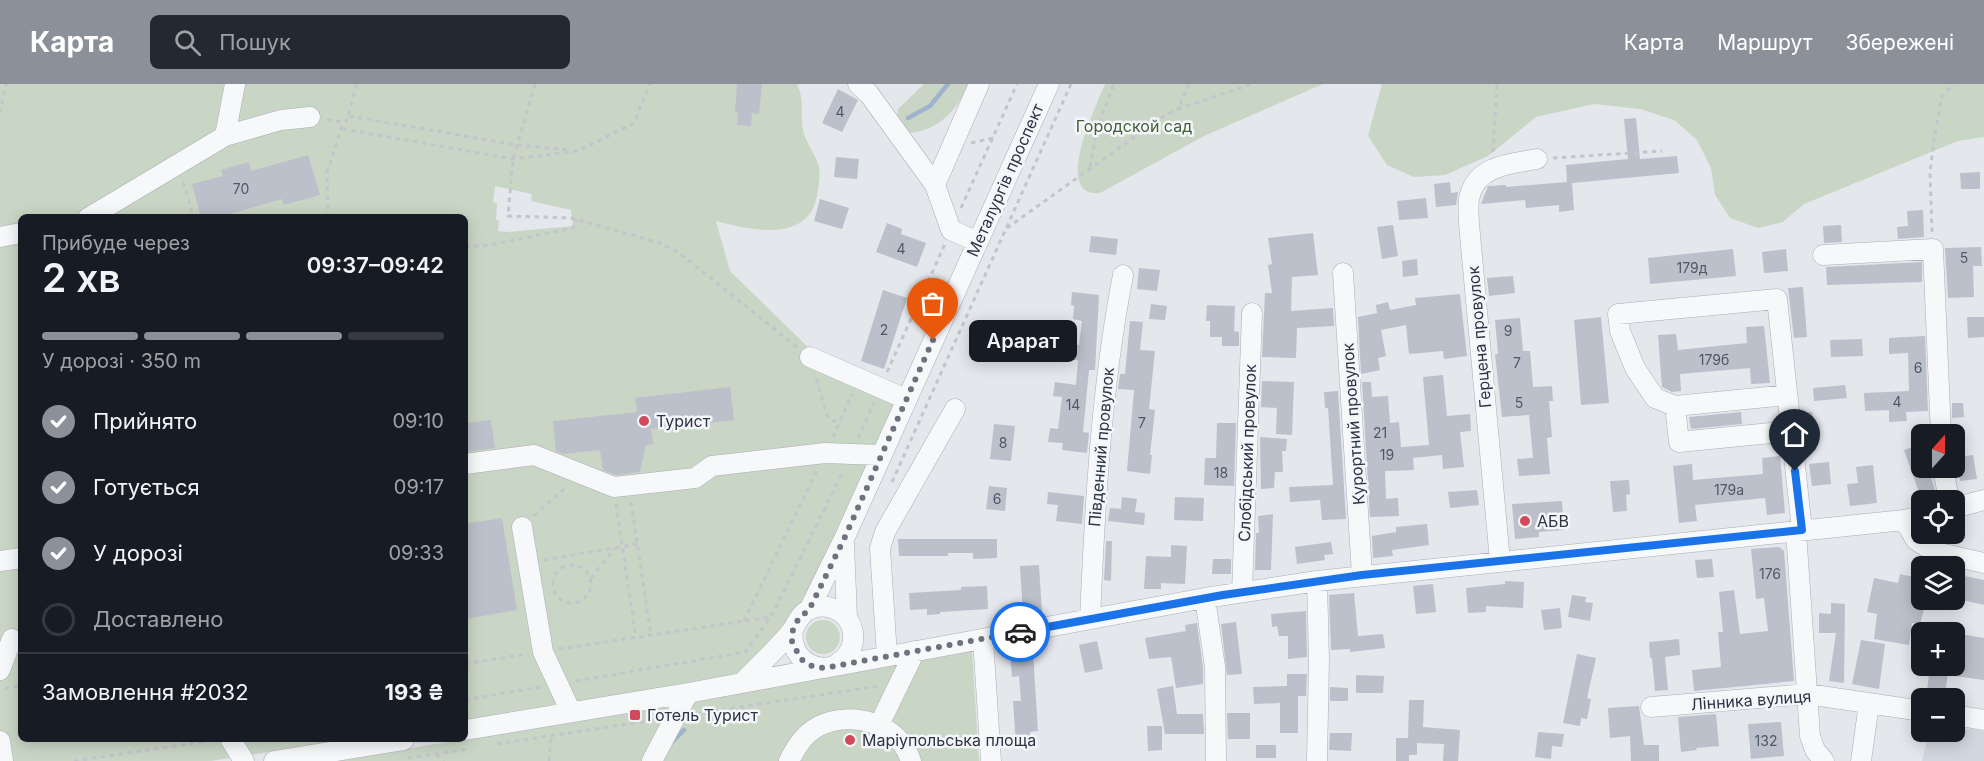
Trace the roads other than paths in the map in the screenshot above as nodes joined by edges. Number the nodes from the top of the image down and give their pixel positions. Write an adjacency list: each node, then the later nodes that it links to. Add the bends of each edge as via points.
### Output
1 (235, 84): 6 (street)
2 (858, 84): 8 (street)
3 (978, 84): 8 (street)
4 (1049, 84): 12 (street, Металургів проспект)
5 (310, 117): 6 (street, via 281,120)
6 (225, 136): 9 (street)
7 (1537, 159): 35 (street, Герцена провулок, via 1492,168 1476,180 1469,197)
8 (935, 185): 12 (street, via 951,230)
9 (95, 214)
10 (18, 234): 11 (street)
11 (0, 237)
12 (978, 242): 19 (street, Металургів проспект)
13 (1823, 255): 22 (street, via 1933,249)
14 (1343, 273): 37 (street, Курортний провулок)
15 (1124, 275): 43 (street, Південний провулок, via 1111,338 1096,487)
16 (1252, 313): 39 (street, Слобідський провулок)
17 (810, 357): 19 (street)
18 (1787, 395): 20 (street); 20 (street, via 1776,298 1618,314 1635,368 1655,398); 23 (street)
19 (906, 399): 24 (street, Металургів проспект)
20 (1675, 406): 23 (street, via 1679,442)
21 (955, 409): 49 (street, via 885,532 880,548)
22 (1941, 424)
23 (1791, 431): 30 (street)
24 (881, 455): 25 (street, via 825,453 712,466 695,478 621,486 534,455); 31 (street, Металургів проспект)
25 (468, 464)
26 (1984, 500): 27 (street)
27 (1965, 505)
28 (1911, 518): 30 (street)
29 (522, 527): 58 (street, via 543,652)
30 (1799, 530): 35 (street); 54 (street)
31 (844, 539): 41 (street, Металургів проспект); 42 (street)
32 (1922, 544): 36 (street, via 1935,552)
33 (18, 558): 34 (street)
34 (0, 561)
35 (1500, 561): 37 (street)
36 (1984, 563)
37 (1362, 575): 38 (street)
38 (1317, 581): 39 (street); 74 (street)
39 (1242, 592): 40 (street)
40 (1205, 598): 43 (street); 73 (street, via 1215,667)
41 (809, 610): 42 (street, via 820,606 832,608); 44 (street)
42 (847, 618): 45 (street)
43 (1090, 619): 47 (street)
44 (793, 629): 50 (street, via 792,642 801,659 812,666); 52 (street)
45 (854, 637): 49 (street); 50 (street, via 846,657)
46 (12, 639): 51 (street)
47 (983, 639): 48 (street); 72 (street)
48 (915, 651): 49 (street); 61 (street)
49 (883, 657): 50 (street)
50 (830, 667): 52 (street)
51 (0, 669)
52 (742, 683): 53 (street)
53 (688, 693): 58 (street); 69 (street)
54 (1807, 694): 55 (street, Лінника вулиця); 56 (street, Лінника вулиця); 75 (street, via 1810,736)
55 (1869, 703): 57 (street, Лінника вулиця); 76 (street)
56 (1651, 707)
57 (1911, 709)
58 (572, 712): 62 (street)
59 (1965, 717): 60 (street)
60 (1984, 720)
61 (879, 725): 70 (street, via 848,719 817,727 799,742); 71 (street, via 897,737)
62 (468, 739)
63 (0, 741): 66 (street)
64 (232, 742): 67 (street)
65 (399, 745): 68 (street)
66 (3, 761)
67 (244, 761)
68 (274, 761)
69 (652, 761)
70 (789, 761)
71 (912, 761)
72 (991, 761)
73 (1216, 761)
74 (1317, 761)
75 (1824, 761)
76 (1861, 761)

